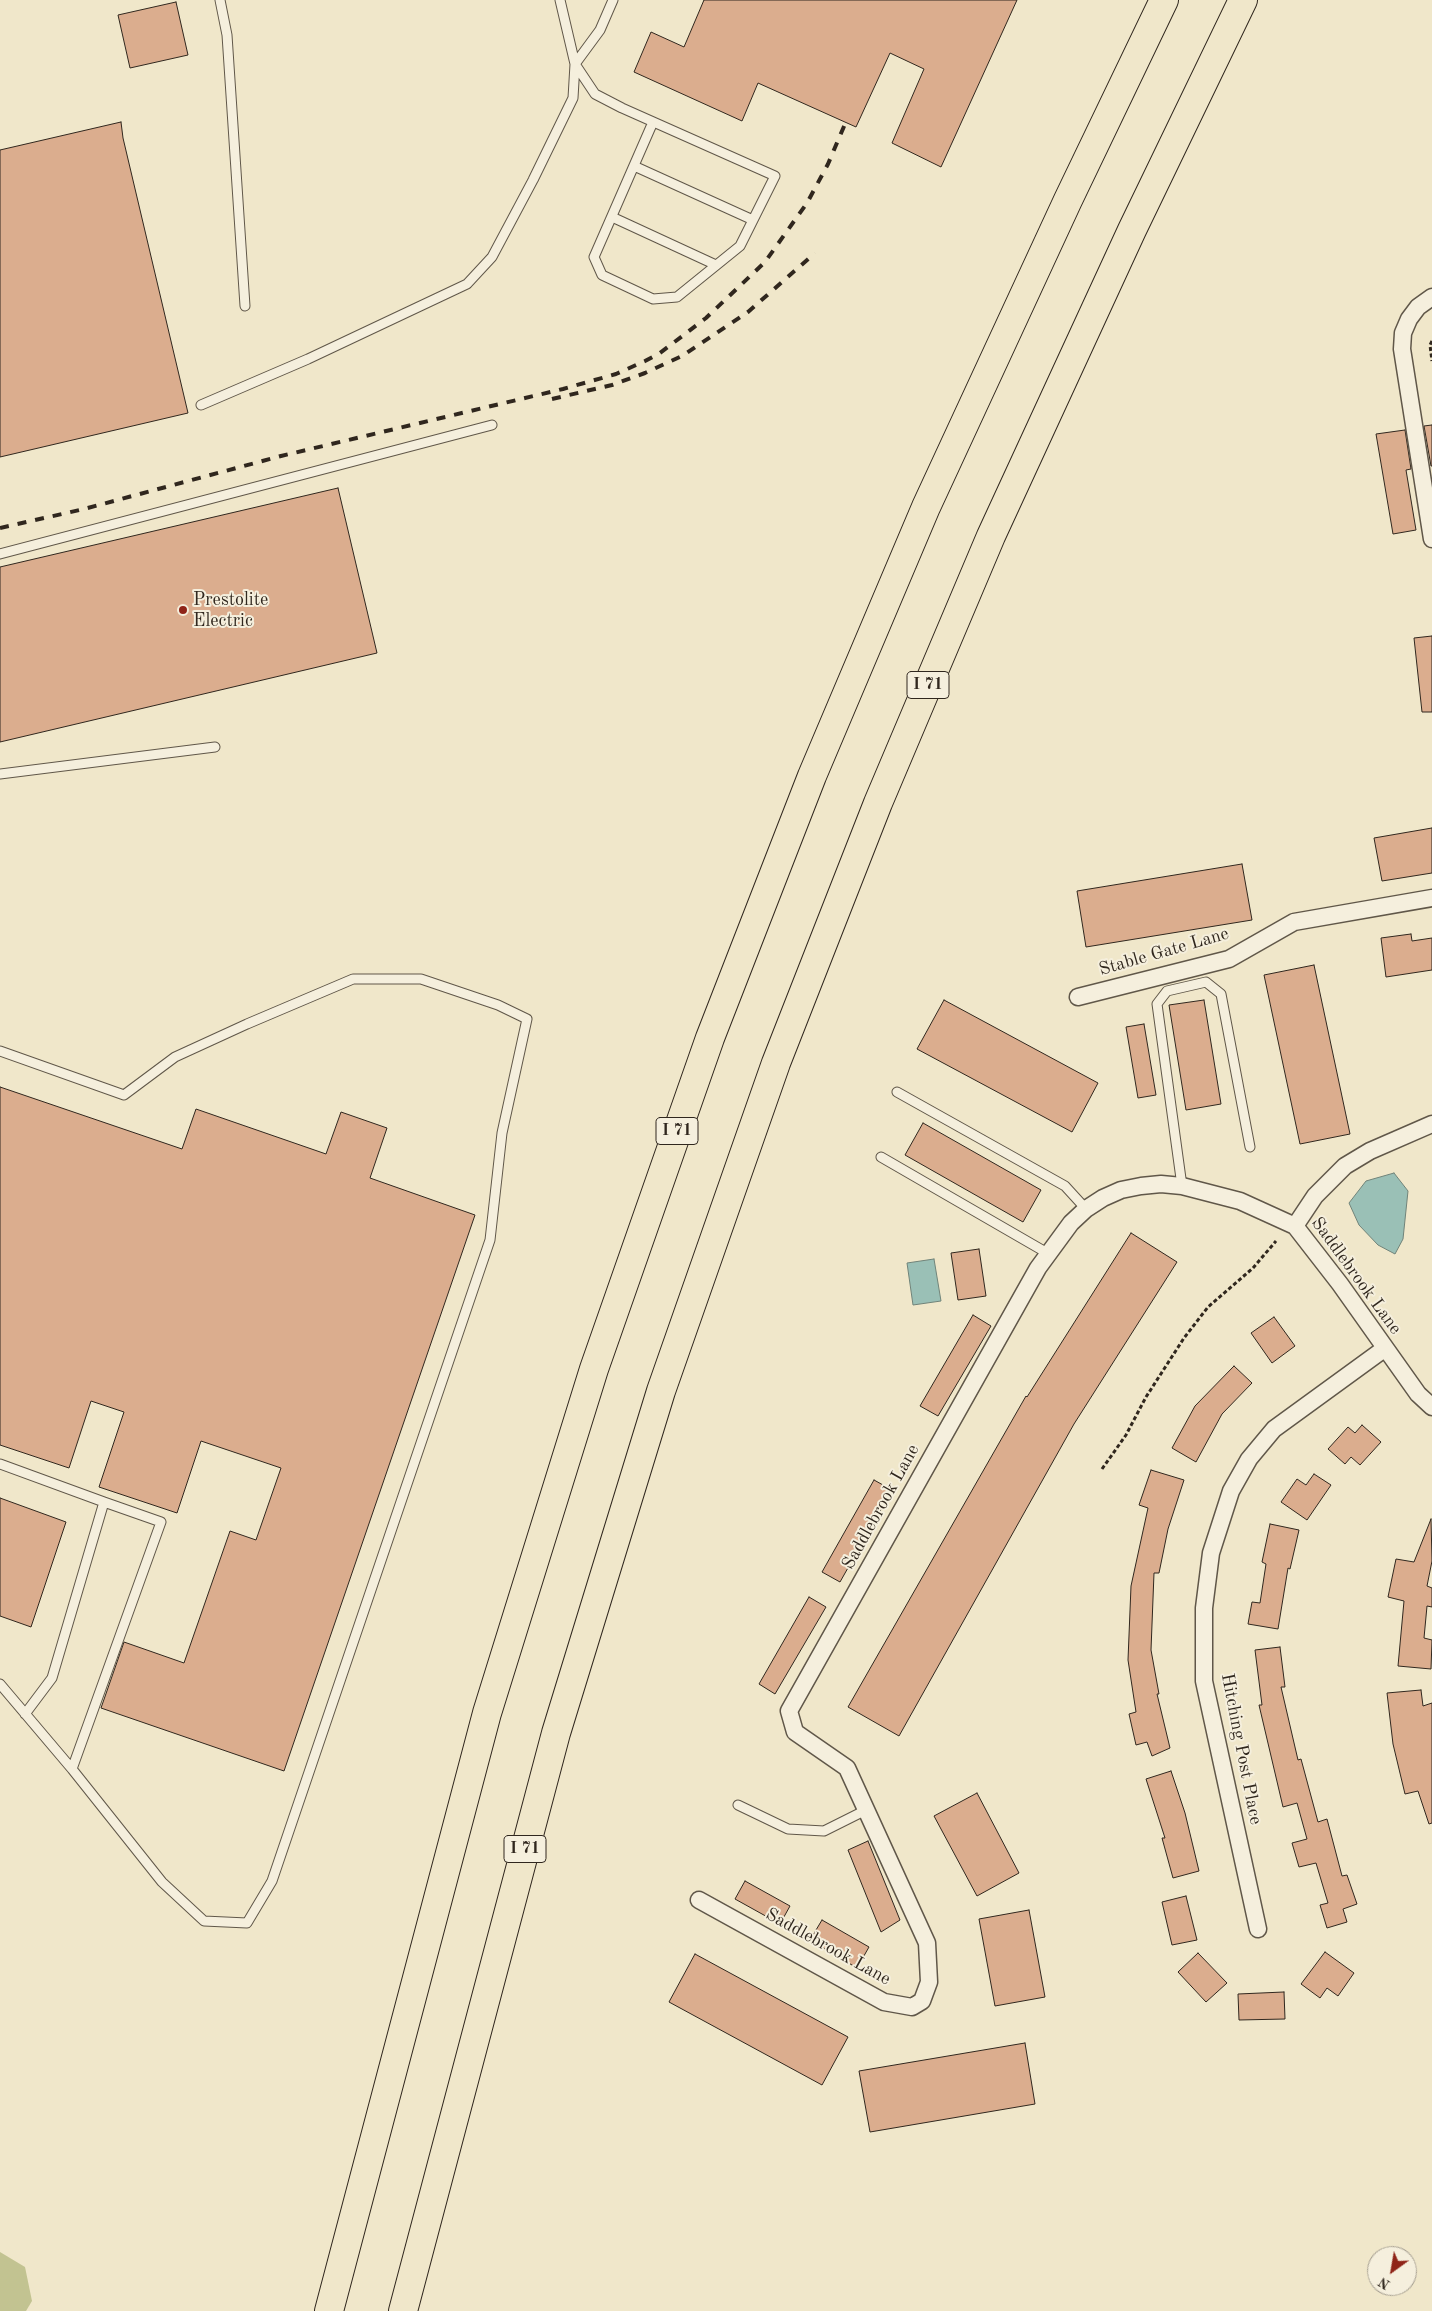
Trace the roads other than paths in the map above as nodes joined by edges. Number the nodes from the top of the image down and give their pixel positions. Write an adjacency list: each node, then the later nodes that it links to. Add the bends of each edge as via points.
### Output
1 (220, 0): 13 (lane, via 227,35)
2 (560, 0): 6 (lane)
3 (613, 0): 6 (lane, via 600,30)
4 (1164, 0): 42 (highway, I 71, via 926,507 812,776 710,1038 594,1369 487,1713)
5 (1243, 0): 43 (highway, I 71, via 1132,230 991,536 878,803 776,1063 661,1391 556,1733)
6 (575, 64): 7 (lane, via 595,94); 14 (lane, via 573,98 533,180 492,257 467,284)
7 (653, 122): 8 (lane); 10 (lane, via 776,176)
8 (634, 166): 9 (lane); 10 (lane)
9 (612, 217): 11 (lane); 11 (lane, via 594,257 602,275 653,299 678,297)
10 (753, 220): 11 (lane, via 740,246)
11 (716, 265)
12 (1432, 298): 16 (street, via 1418,307 1409,319 1403,333 1402,349)
13 (245, 306)
14 (201, 405)
15 (492, 425): 17 (lane)
16 (1432, 539)
17 (0, 554)
18 (216, 748): 19 (lane)
19 (0, 774)
20 (1432, 898): 21 (street, Stable Gate Lane, via 1294,922 1229,959)
21 (1078, 996)
22 (0, 1051): 37 (lane, via 124,1095 175,1057 353,980 422,979 498,1005 527,1019 502,1133 490,1240 272,1881 247,1923 204,1921 162,1882)
23 (897, 1092): 28 (lane, via 1065,1186)
24 (1432, 1124): 29 (street, via 1370,1151 1345,1166 1315,1196)
25 (1250, 1147): 27 (lane, via 1221,994 1206,982 1167,991 1156,1004)
26 (881, 1158): 30 (lane)
27 (1182, 1186): 28 (street, Saddlebrook Lane, via 1141,1186 1103,1198); 29 (street, Saddlebrook Lane, via 1240,1201)
28 (1086, 1209): 30 (street, Saddlebrook Lane, via 1071,1223)
29 (1295, 1226): 31 (street, Saddlebrook Lane)
30 (1049, 1254): 39 (street, Saddlebrook Lane, via 1038,1268 789,1711 795,1732 847,1768)
31 (1384, 1349): 32 (street, Saddlebrook Lane); 41 (street, Hitching Post Place, via 1274,1429 1249,1459 1231,1491 1211,1553 1204,1608 1204,1681)
32 (1432, 1407)
33 (0, 1464): 34 (lane)
34 (104, 1502): 36 (lane, via 52,1678); 37 (lane, via 161,1522)
35 (0, 1684): 36 (lane)
36 (25, 1714): 37 (lane)
37 (72, 1769)
38 (738, 1805): 39 (lane, via 788,1829 824,1831)
39 (866, 1810): 40 (street, Saddlebrook Lane, via 927,1943 929,1982 922,2001 912,2007 884,2002)
40 (699, 1900)
41 (1258, 1929)
42 (329, 2311)
43 (403, 2311)

